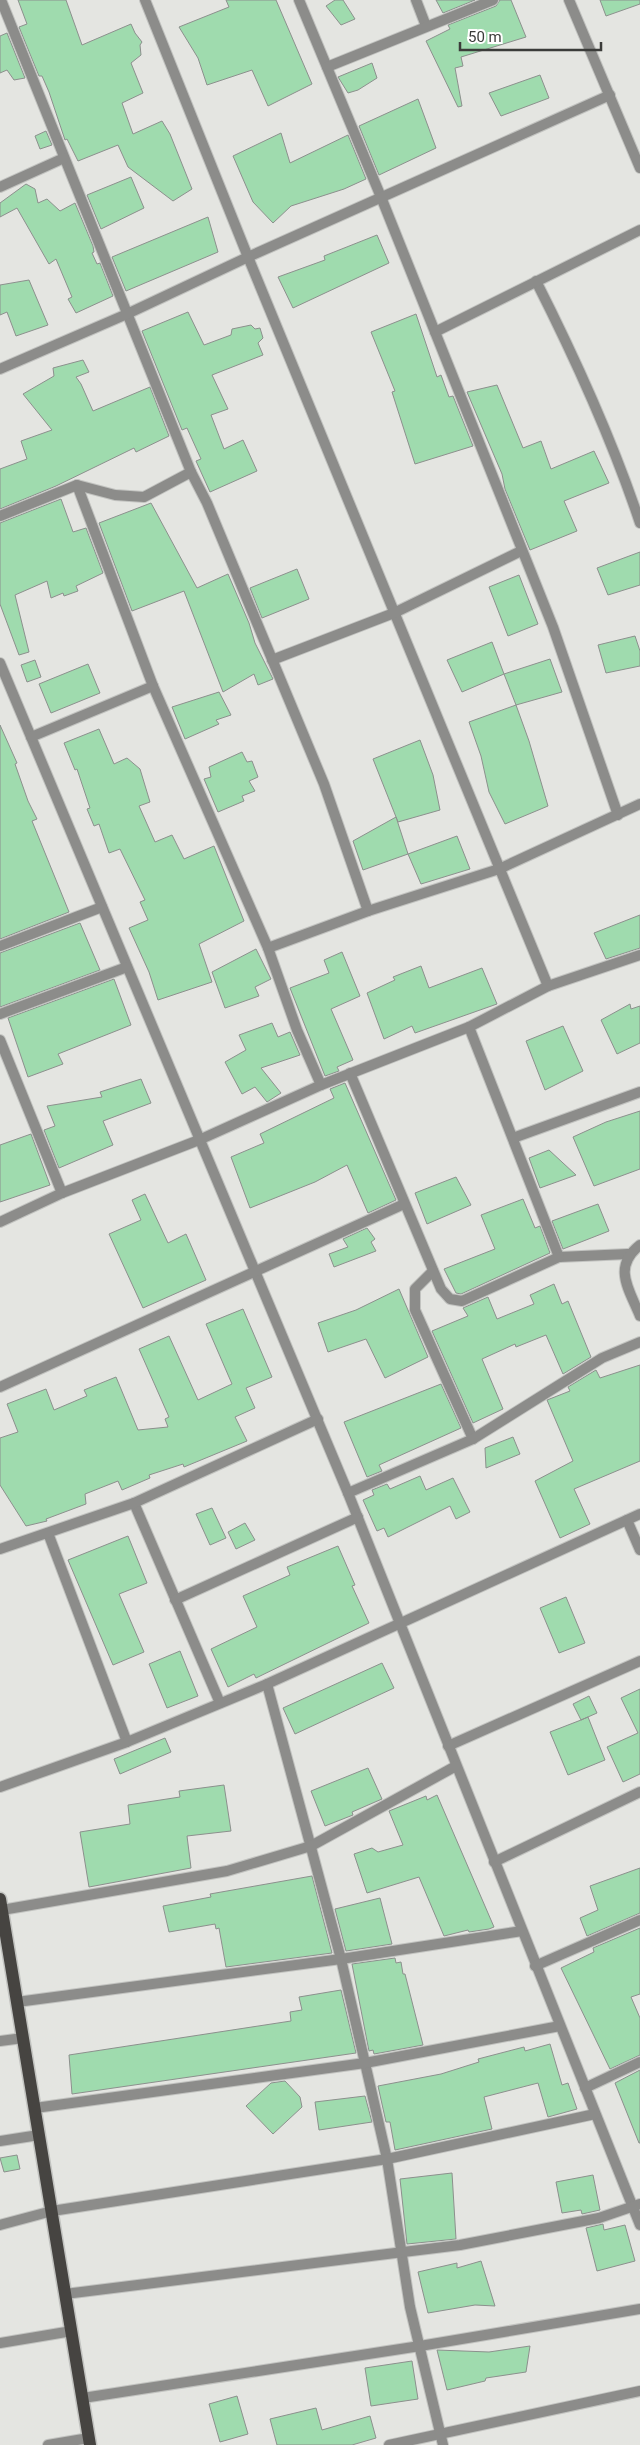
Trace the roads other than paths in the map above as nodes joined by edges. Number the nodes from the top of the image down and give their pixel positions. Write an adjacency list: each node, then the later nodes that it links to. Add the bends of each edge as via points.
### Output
1 (1, 0): 10 (street)
2 (145, 0): 15 (street)
3 (299, 0): 8 (street)
4 (416, 0): 7 (street)
5 (494, 0): 7 (street)
6 (569, 0): 9 (street)
7 (426, 26): 8 (street)
8 (327, 67): 13 (street)
9 (610, 95): 11 (street); 13 (street)
10 (64, 158): 12 (street); 17 (street)
11 (640, 168)
12 (0, 187)
13 (381, 197): 15 (street); 18 (street)
14 (640, 230): 16 (street)
15 (248, 257): 17 (street); 25 (street)
16 (536, 281): 18 (street); 23 (street, via 604,424)
17 (126, 314): 19 (street); 20 (street)
18 (435, 332): 24 (street)
19 (0, 369)
20 (191, 472): 21 (street, via 144,497 115,495); 26 (street, via 208,503)
21 (77, 485): 22 (street); 28 (street)
22 (0, 516)
23 (640, 523)
24 (522, 551): 25 (street); 31 (street, via 553,627)
25 (394, 613): 26 (street); 32 (street)
26 (272, 660): 34 (street, via 324,784)
27 (0, 662): 29 (street)
28 (153, 686): 29 (street); 36 (street)
29 (31, 737): 33 (street)
30 (640, 804): 31 (street)
31 (618, 814): 32 (street)
32 (499, 869): 34 (street); 39 (street)
33 (102, 908): 35 (street); 38 (street)
34 (368, 912): 36 (street)
35 (0, 946)
36 (268, 948): 44 (street)
37 (640, 955): 39 (street)
38 (127, 967): 40 (street); 47 (street)
39 (548, 986): 41 (street)
40 (0, 1014)
41 (469, 1027): 43 (street); 46 (street)
42 (0, 1040): 48 (street)
43 (350, 1073): 44 (street); 49 (street)
44 (320, 1085): 47 (street)
45 (640, 1092): 46 (street)
46 (512, 1138): 53 (street)
47 (199, 1140): 48 (street); 54 (street)
48 (62, 1193): 50 (street)
49 (404, 1204): 54 (street); 55 (street)
50 (0, 1222)
51 (640, 1245): 52 (street)
52 (628, 1254): 53 (street); 56 (street, via 623,1269)
53 (559, 1257): 55 (street, via 462,1301 450,1299 441,1289)
54 (255, 1270): 58 (street); 59 (street)
55 (433, 1271): 60 (street, via 415,1290 415,1310)
56 (640, 1316)
57 (640, 1342): 60 (street, via 602,1358)
58 (0, 1387)
59 (318, 1419): 61 (street); 62 (street)
60 (473, 1439): 61 (street)
61 (348, 1492): 64 (street)
62 (134, 1503): 66 (street); 69 (street)
63 (640, 1514): 65 (street)
64 (358, 1517): 69 (street); 70 (street)
65 (627, 1520): 68 (street); 70 (street)
66 (48, 1533): 67 (street); 74 (street)
67 (0, 1550)
68 (640, 1550)
69 (175, 1600): 73 (street)
70 (399, 1624): 72 (street); 75 (street)
71 (640, 1661): 75 (street)
72 (266, 1684): 73 (street); 79 (street)
73 (220, 1702): 74 (street)
74 (127, 1742): 77 (street)
75 (448, 1746): 76 (street)
76 (456, 1766): 79 (street); 80 (street)
77 (0, 1787)
78 (640, 1792): 80 (street)
79 (311, 1846): 81 (street, via 227,1871); 85 (street)
80 (494, 1862): 83 (street)
81 (1, 1904): 84 (main road)
82 (640, 1920): 86 (street)
83 (522, 1931): 85 (street); 86 (street)
84 (4, 1946): 87 (main road)
85 (341, 1959): 87 (street); 92 (street)
86 (535, 1966): 88 (street)
87 (17, 2002): 89 (main road)
88 (560, 2026): 92 (street); 93 (street)
89 (23, 2038): 90 (street); 94 (main road)
90 (0, 2041)
91 (640, 2062): 93 (street)
92 (365, 2063): 94 (street); 98 (street)
93 (584, 2088): 95 (street)
94 (35, 2108): 96 (main road)
95 (596, 2114): 98 (street); 99 (street)
96 (39, 2135): 97 (street); 100 (main road)
97 (0, 2141)
98 (386, 2159): 100 (street); 103 (street)
99 (636, 2205): 102 (street); 103 (street, via 580,2221)
100 (52, 2211): 101 (street); 104 (main road)
101 (0, 2225)
102 (640, 2225)
103 (402, 2254): 104 (street); 108 (street)
104 (66, 2294): 106 (main road)
105 (640, 2309): 108 (street)
106 (72, 2331): 107 (street); 110 (main road)
107 (0, 2344)
108 (420, 2346): 110 (street); 111 (street)
109 (640, 2391): 111 (street)
110 (83, 2398): 112 (main road)
111 (442, 2440): 114 (street)
112 (90, 2442): 113 (street)
113 (48, 2445)
114 (389, 2445)

